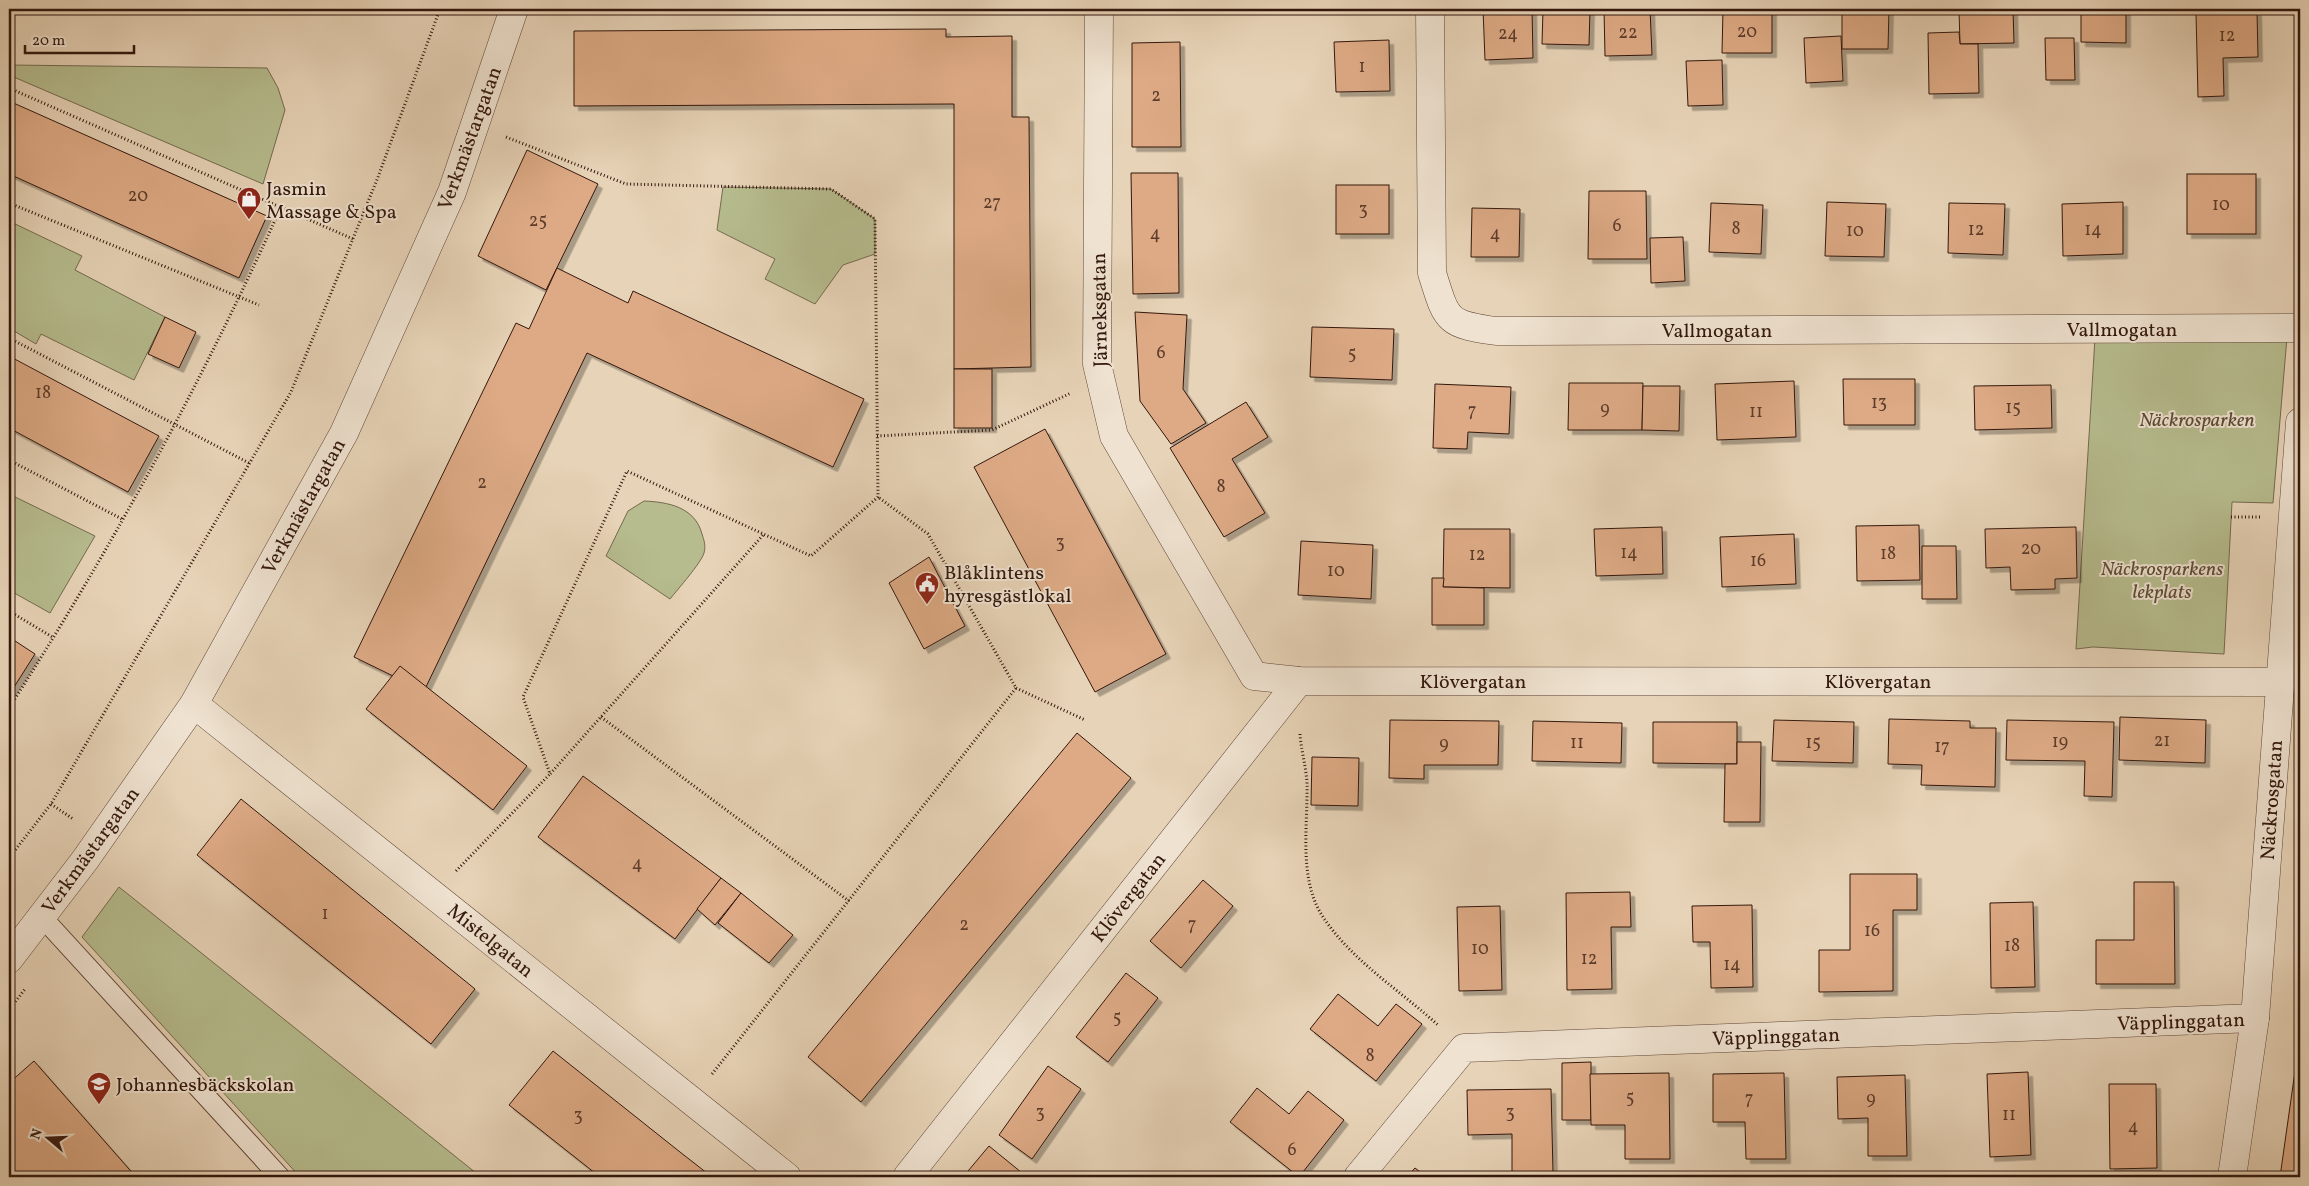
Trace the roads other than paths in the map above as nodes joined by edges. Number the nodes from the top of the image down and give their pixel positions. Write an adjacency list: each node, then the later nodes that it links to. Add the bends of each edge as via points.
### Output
1 (514, 9): 8 (street, Verkmästargatan, via 452,192 344,433)
2 (1100, 9): 6 (street, Järneksgatan, via 1097,364 1114,436 1254,676)
3 (1430, 9): 4 (street, Vallmogatan, via 1432,273 1444,312 1464,327 1496,331)
4 (2300, 328)
5 (2300, 422): 7 (street, Näckrosgatan)
6 (1299, 681): 7 (street, Klövergatan); 14 (street, Klövergatan)
7 (2279, 682): 11 (street, Näckrosgatan)
8 (194, 704): 9 (street, Verkmästargatan); 13 (street, Mistelgatan)
9 (42, 917): 10 (street, Verkmästargatan); 12 (lane)
10 (9, 959)
11 (2255, 1018): 15 (street, Väpplinggatan, via 1464,1048); 16 (street, Näckrosgatan)
12 (280, 1177)
13 (788, 1177)
14 (907, 1177)
15 (1358, 1177)
16 (2232, 1177)

